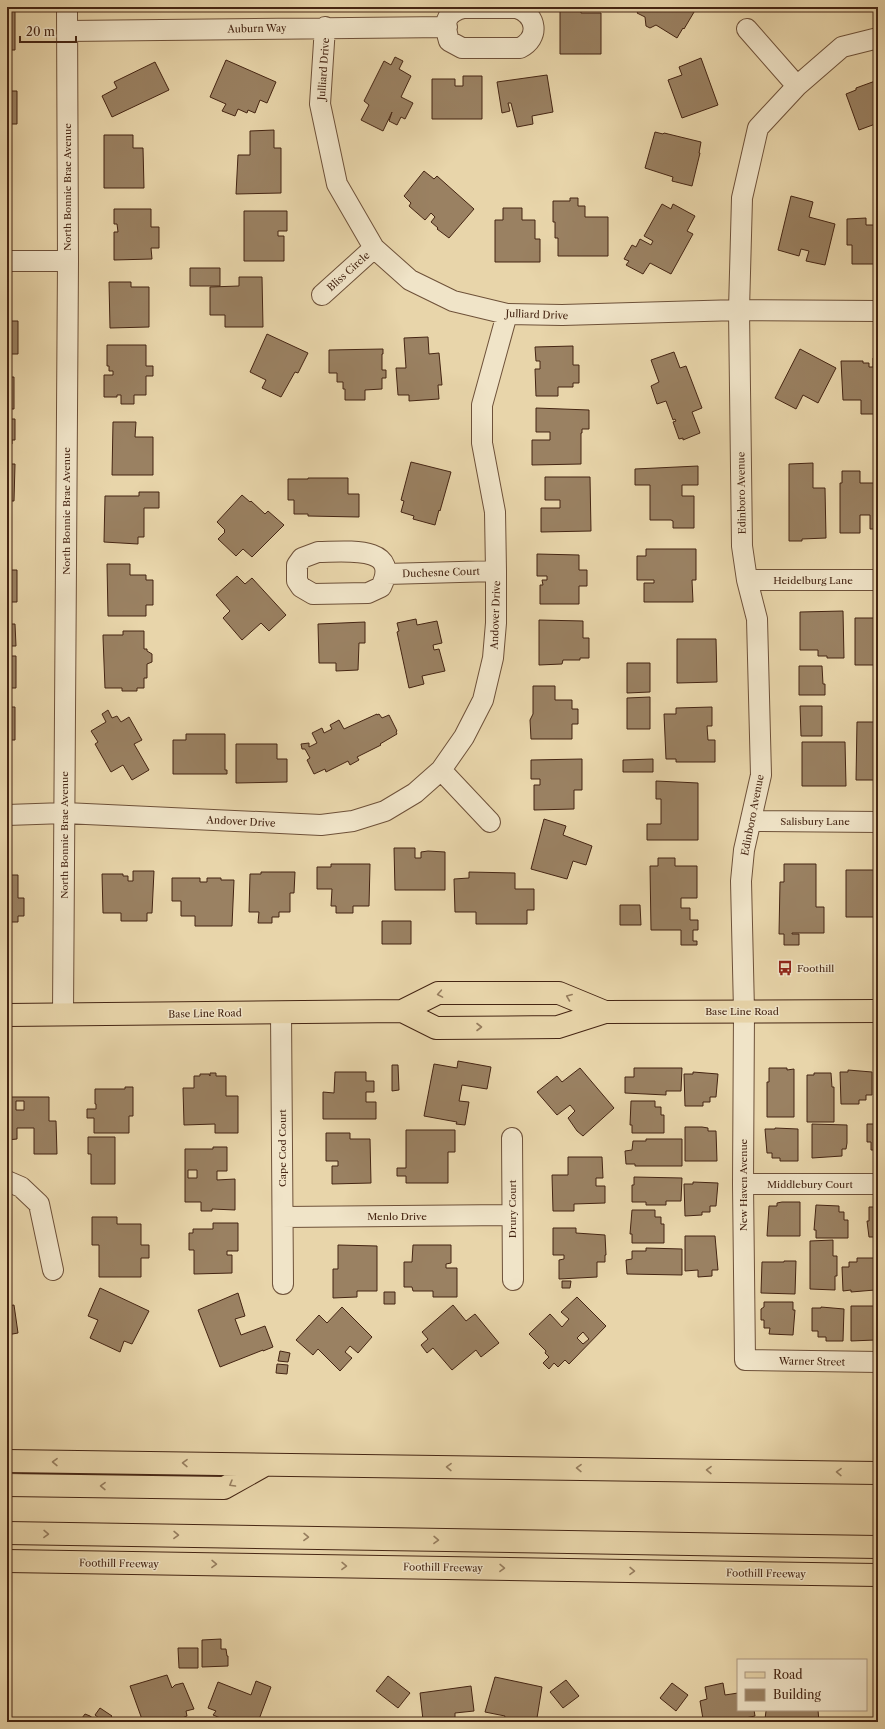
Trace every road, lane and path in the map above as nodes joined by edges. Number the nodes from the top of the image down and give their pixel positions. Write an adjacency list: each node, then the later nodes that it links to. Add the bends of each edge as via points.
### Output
1 (67, 7): 5 (street, North Bonnie Brae Avenue)
2 (325, 27): 3 (street, Auburn Way); 5 (street, Auburn Way); 8 (street, Julliard Drive, via 320,104 337,184)
3 (447, 27)
4 (748, 29): 7 (street)
5 (67, 31): 10 (street, North Bonnie Brae Avenue)
6 (878, 38): 7 (street, Edinboro Avenue, via 842,47)
7 (797, 86): 12 (street, Edinboro Avenue, via 758,128 742,198)
8 (374, 248): 11 (street, Bliss Circle); 14 (street, Julliard Drive, via 410,280 453,301)
9 (7, 261): 10 (street)
10 (68, 261): 20 (street, North Bonnie Brae Avenue)
11 (322, 295)
12 (740, 310): 13 (street, Julliard Drive); 14 (street, Julliard Drive); 17 (street, Edinboro Avenue, via 742,546)
13 (878, 311)
14 (507, 314): 15 (street, Andover Drive, via 482,405 482,443 495,512)
15 (496, 571): 16 (street, Duchesne Court); 19 (street, Andover Drive, via 493,658 483,700 464,737)
16 (386, 574)
17 (747, 580): 18 (street, Heidelburg Lane); 22 (street, Edinboro Avenue, via 757,618 761,775)
18 (878, 580)
19 (441, 770): 20 (street, Andover Drive, via 415,793 385,811 354,821 321,825); 23 (street)
20 (65, 813): 21 (street, Andover Drive); 30 (street, North Bonnie Brae Avenue)
21 (7, 815)
22 (752, 821): 24 (street, Salisbury Lane); 26 (street, Edinboro Avenue, via 744,850 741,881)
23 (490, 822)
24 (878, 822)
25 (402, 1011): 28 (main road, Base Line Road); 29 (main road, Base Line Road, one-way to 29, via 436,1028 558,1027); 29 (main road, Base Line Road, one-way to 25, via 559,993 438,993)
26 (744, 1011): 27 (main road, Base Line Road); 29 (main road, Base Line Road); 34 (street, New Haven Avenue)
27 (878, 1011)
28 (281, 1012): 30 (main road, Base Line Road); 37 (street, Cape Cod Court)
29 (605, 1012)
30 (63, 1015): 31 (main road, Base Line Road)
31 (7, 1016)
32 (512, 1138): 36 (street, Drury Court)
33 (7, 1181): 38 (street, via 21,1187 39,1204)
34 (743, 1184): 35 (street, Middlebury Court); 41 (street, New Haven Avenue)
35 (878, 1184)
36 (512, 1215): 37 (street, Menlo Drive); 39 (street, Drury Court)
37 (283, 1217): 40 (street, Cape Cod Court)
38 (53, 1270)
39 (513, 1280)
40 (283, 1284)
41 (745, 1360): 42 (street, Warner Street)
42 (878, 1362)
43 (7, 1461): 44 (main road, one-way to 43)
44 (266, 1464): 45 (main road, one-way to 44); 46 (main road, one-way to 46, via 224,1488)
45 (878, 1473)
46 (7, 1485)
47 (7, 1533): 48 (main road, one-way to 48)
48 (878, 1547)
49 (7, 1561): 50 (main road, Foothill Freeway, one-way to 50)
50 (878, 1575)

